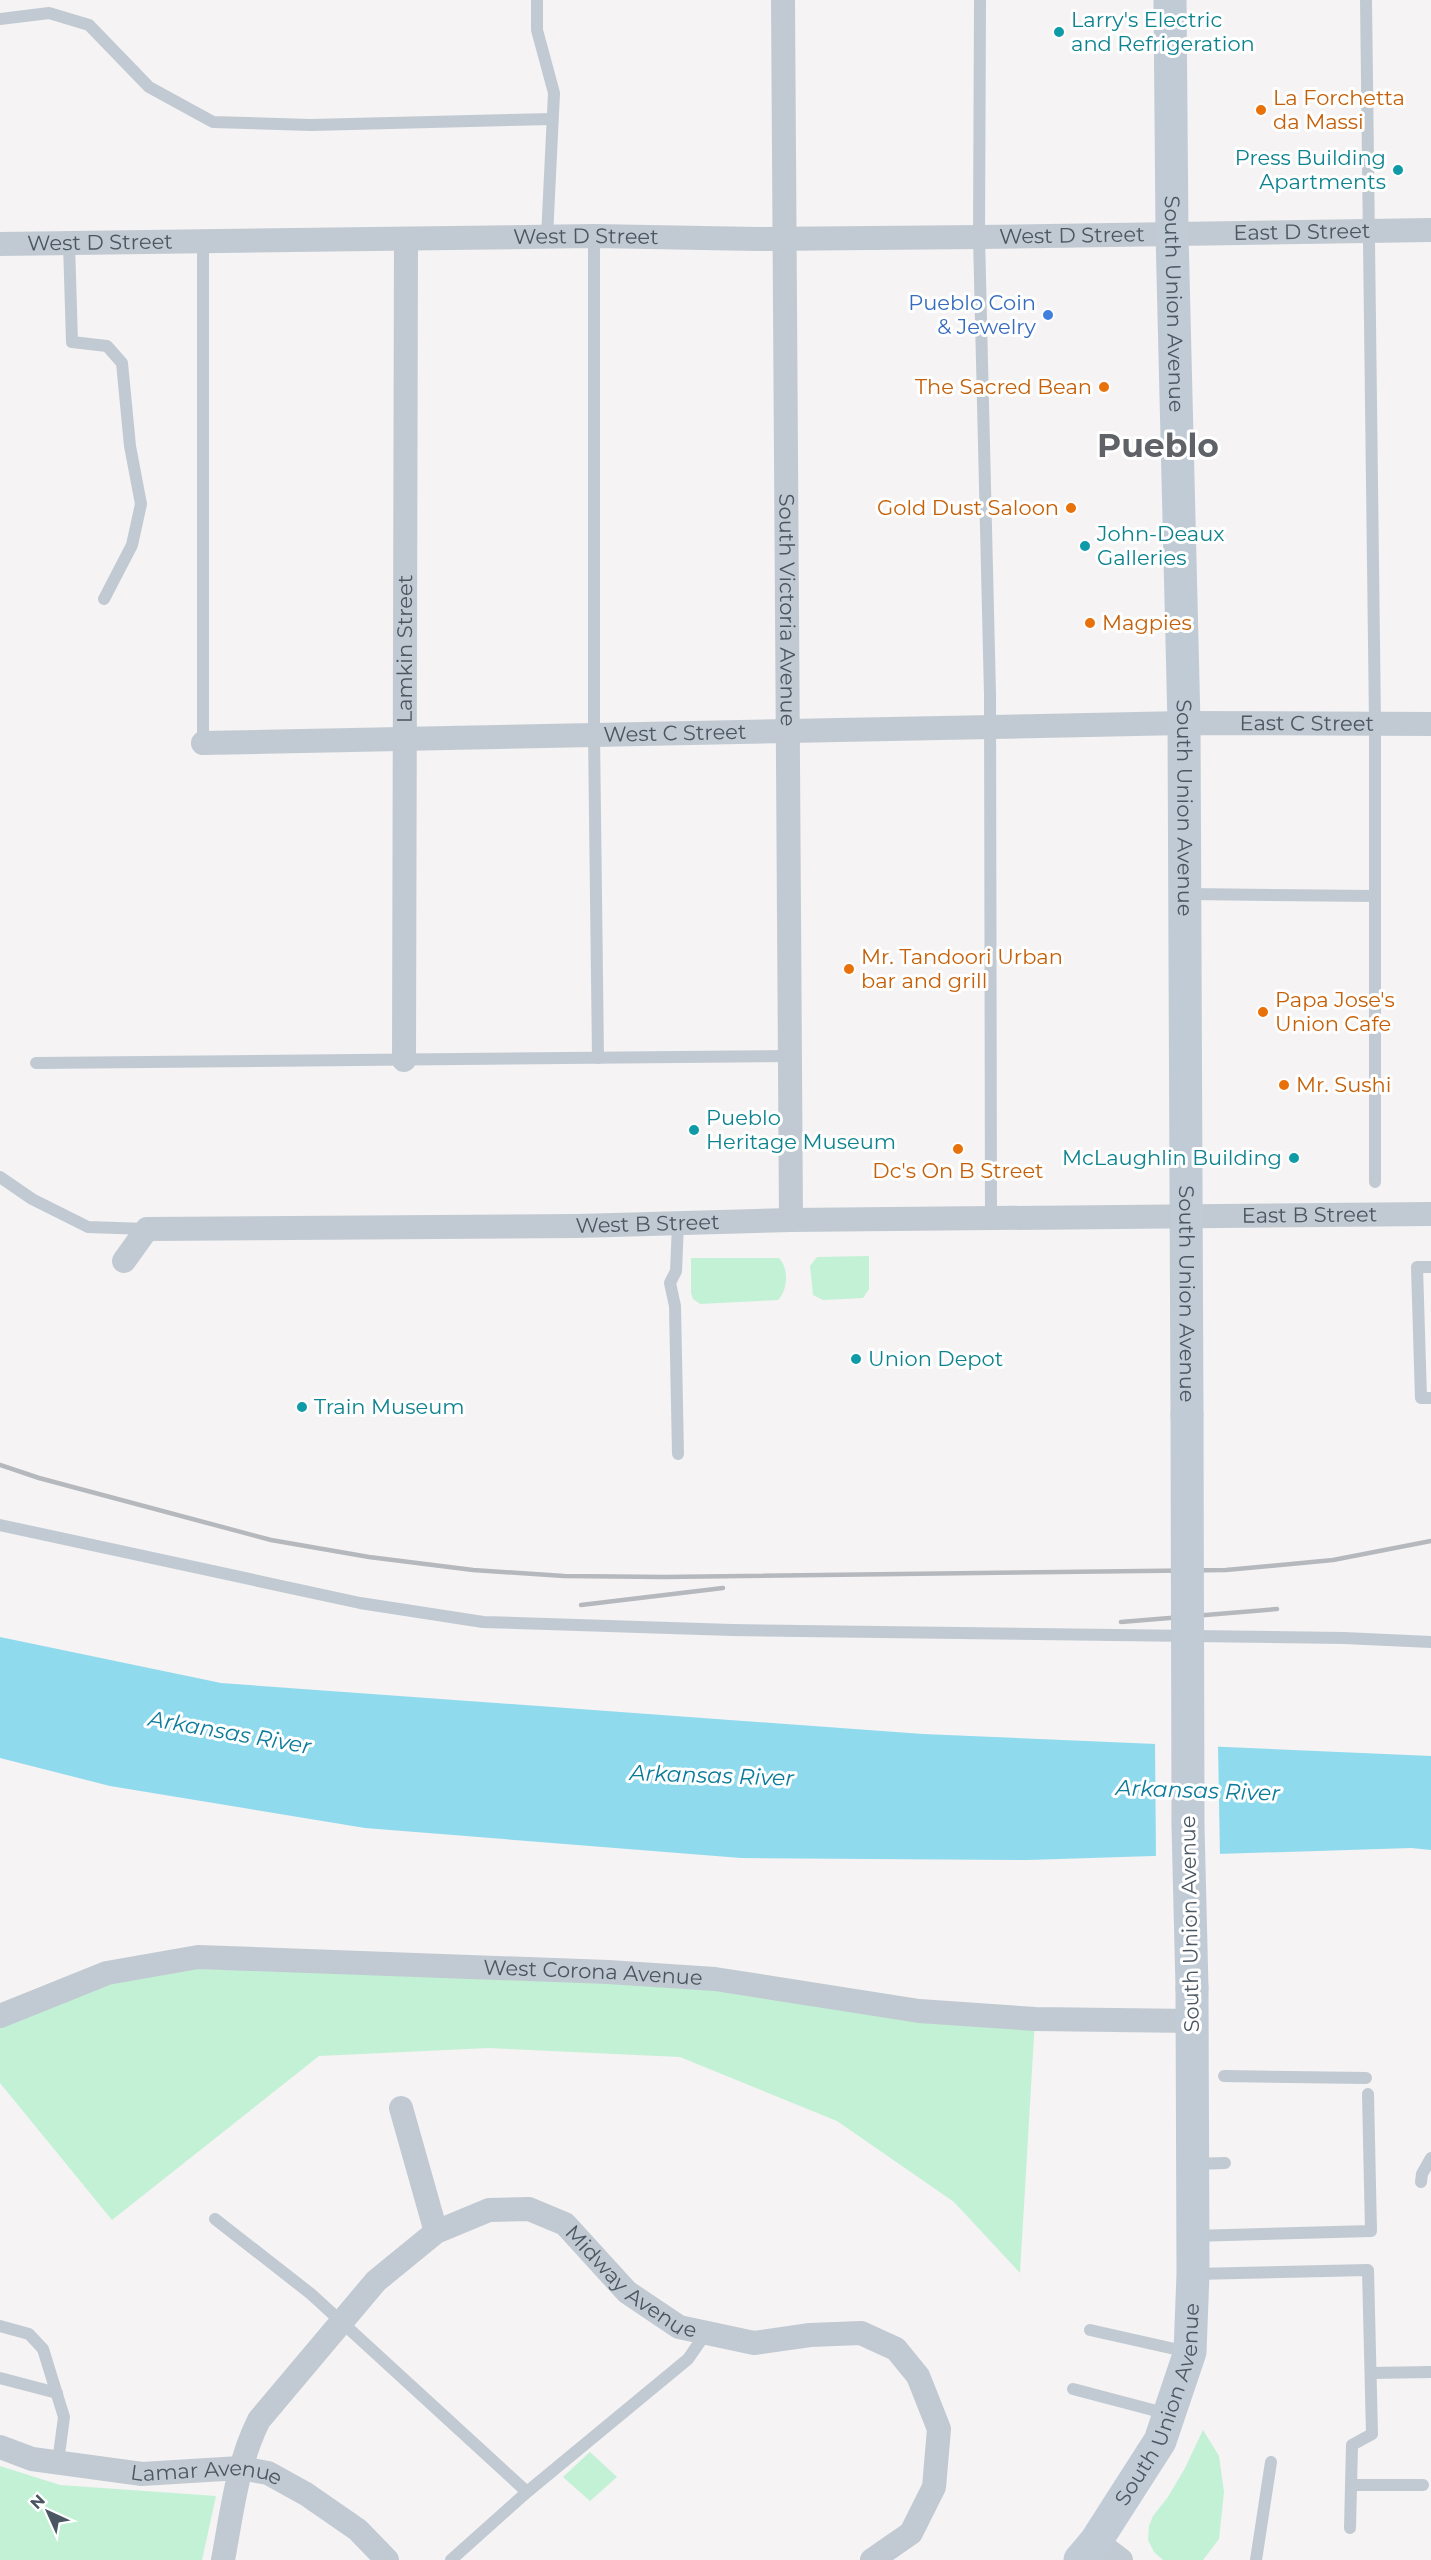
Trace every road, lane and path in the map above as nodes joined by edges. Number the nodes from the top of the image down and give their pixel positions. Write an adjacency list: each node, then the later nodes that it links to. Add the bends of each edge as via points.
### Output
1 (537, 0): 7 (lane, via 537,30 554,93)
2 (783, 0): 14 (street, South Victoria Avenue)
3 (980, 0): 13 (lane)
4 (1170, 0): 10 (street, South Union Avenue)
5 (1366, 0): 9 (lane)
6 (0, 19): 7 (lane, via 49,13 89,25 149,87 213,122 311,125)
7 (552, 118): 12 (lane)
8 (1431, 230): 9 (street, East D Street)
9 (1367, 231): 10 (street, East D Street); 21 (lane)
10 (1172, 233): 13 (street, West D Street); 20 (street, South Union Avenue)
11 (594, 236): 12 (street, West D Street); 14 (street, West D Street); 25 (lane)
12 (547, 237): 15 (street, West D Street)
13 (979, 237): 14 (street, West D Street); 23 (lane)
14 (784, 238): 24 (street, South Victoria Avenue)
15 (406, 239): 16 (street, West D Street); 26 (street, Lamkin Street)
16 (203, 241): 17 (street, West D Street); 27 (lane)
17 (69, 243): 18 (street, West D Street); 19 (lane, via 72,342 107,346 122,363 130,446 141,504 132,545)
18 (0, 244)
19 (104, 599)
20 (1184, 723): 21 (street, East C Street); 23 (street, West C Street); 28 (street, South Union Avenue)
21 (1375, 724): 22 (street, East C Street); 29 (lane)
22 (1431, 724)
23 (990, 727): 24 (street, West C Street); 38 (lane)
24 (788, 730): 25 (street, West C Street); 30 (street, South Victoria Avenue)
25 (594, 734): 26 (street, West C Street); 31 (lane)
26 (406, 738): 27 (street, West C Street); 32 (street, Lamkin Street)
27 (203, 742)
28 (1185, 894): 29 (lane); 37 (street, South Union Avenue)
29 (1375, 896): 35 (lane)
30 (790, 1056): 31 (lane); 39 (street, South Victoria Avenue)
31 (598, 1058): 32 (lane)
32 (404, 1060): 33 (lane)
33 (36, 1064)
34 (0, 1177): 41 (lane, via 32,1199 88,1227)
35 (1375, 1182)
36 (1431, 1214): 37 (street, East B Street)
37 (1188, 1215): 38 (street, West B Street); 49 (street, South Union Avenue, bridge, via 1188,1815)
38 (990, 1218): 39 (street, West B Street)
39 (791, 1220): 40 (street, West B Street)
40 (678, 1224): 41 (street, West B Street); 45 (lane, via 676,1271 670,1283 675,1306)
41 (147, 1229): 42 (street)
42 (124, 1261)
43 (1431, 1267): 44 (lane, via 1417,1267 1421,1398)
44 (1431, 1398)
45 (678, 1454)
46 (0, 1525): 47 (lane, via 360,1603 483,1622)
47 (1431, 1642)
48 (0, 2016): 49 (street, West Corona Avenue, via 107,1973 198,1957 608,1972 715,1979 919,2011 1035,2019)
49 (1193, 2021): 56 (street, South Union Avenue)
50 (1224, 2076): 51 (lane)
51 (1365, 2078)
52 (1368, 2094): 60 (lane, via 1371,2231)
53 (401, 2108): 59 (street)
54 (1431, 2158): 57 (lane)
55 (1225, 2163): 56 (lane)
56 (1192, 2164): 60 (street, South Union Avenue)
57 (1421, 2182)
58 (215, 2219): 62 (lane)
59 (436, 2232): 62 (street, Midway Avenue, via 376,2281); 65 (street, Midway Avenue, via 489,2210 530,2209 565,2224 627,2292 679,2327)
60 (1192, 2236): 61 (street, South Union Avenue)
61 (1193, 2274): 66 (street, South Union Avenue); 68 (lane, via 1368,2271)
62 (342, 2322): 76 (street, Midway Avenue, via 259,2421 246,2445); 79 (lane)
63 (0, 2326): 71 (lane, via 37,2340)
64 (1090, 2330): 66 (lane)
65 (706, 2333): 79 (lane, via 688,2359); 85 (street, Midway Avenue, via 754,2343 861,2333 896,2349 918,2376 939,2429 934,2487 911,2533)
66 (1190, 2352): 72 (street, South Union Avenue)
67 (1431, 2372): 68 (lane)
68 (1372, 2373): 77 (lane, via 1372,2434 1352,2445)
69 (0, 2378): 71 (lane)
70 (1073, 2389): 72 (lane)
71 (57, 2393): 74 (lane, via 64,2417)
72 (1169, 2414): 81 (street, South Union Avenue, via 1160,2441)
73 (0, 2447): 74 (street, Lamar Avenue, via 32,2459)
74 (58, 2462): 76 (street, Lamar Avenue, via 142,2474)
75 (1271, 2462): 87 (lane)
76 (240, 2468): 82 (street, Midway Avenue); 83 (street, Lamar Avenue, via 268,2473 306,2494 358,2530)
77 (1351, 2485): 78 (lane); 80 (lane)
78 (1423, 2485)
79 (527, 2492): 84 (lane)
80 (1350, 2529)
81 (1088, 2550): 86 (street)
82 (223, 2560)
83 (387, 2560)
84 (451, 2560)
85 (872, 2560)
86 (1121, 2560)
87 (1256, 2560)

